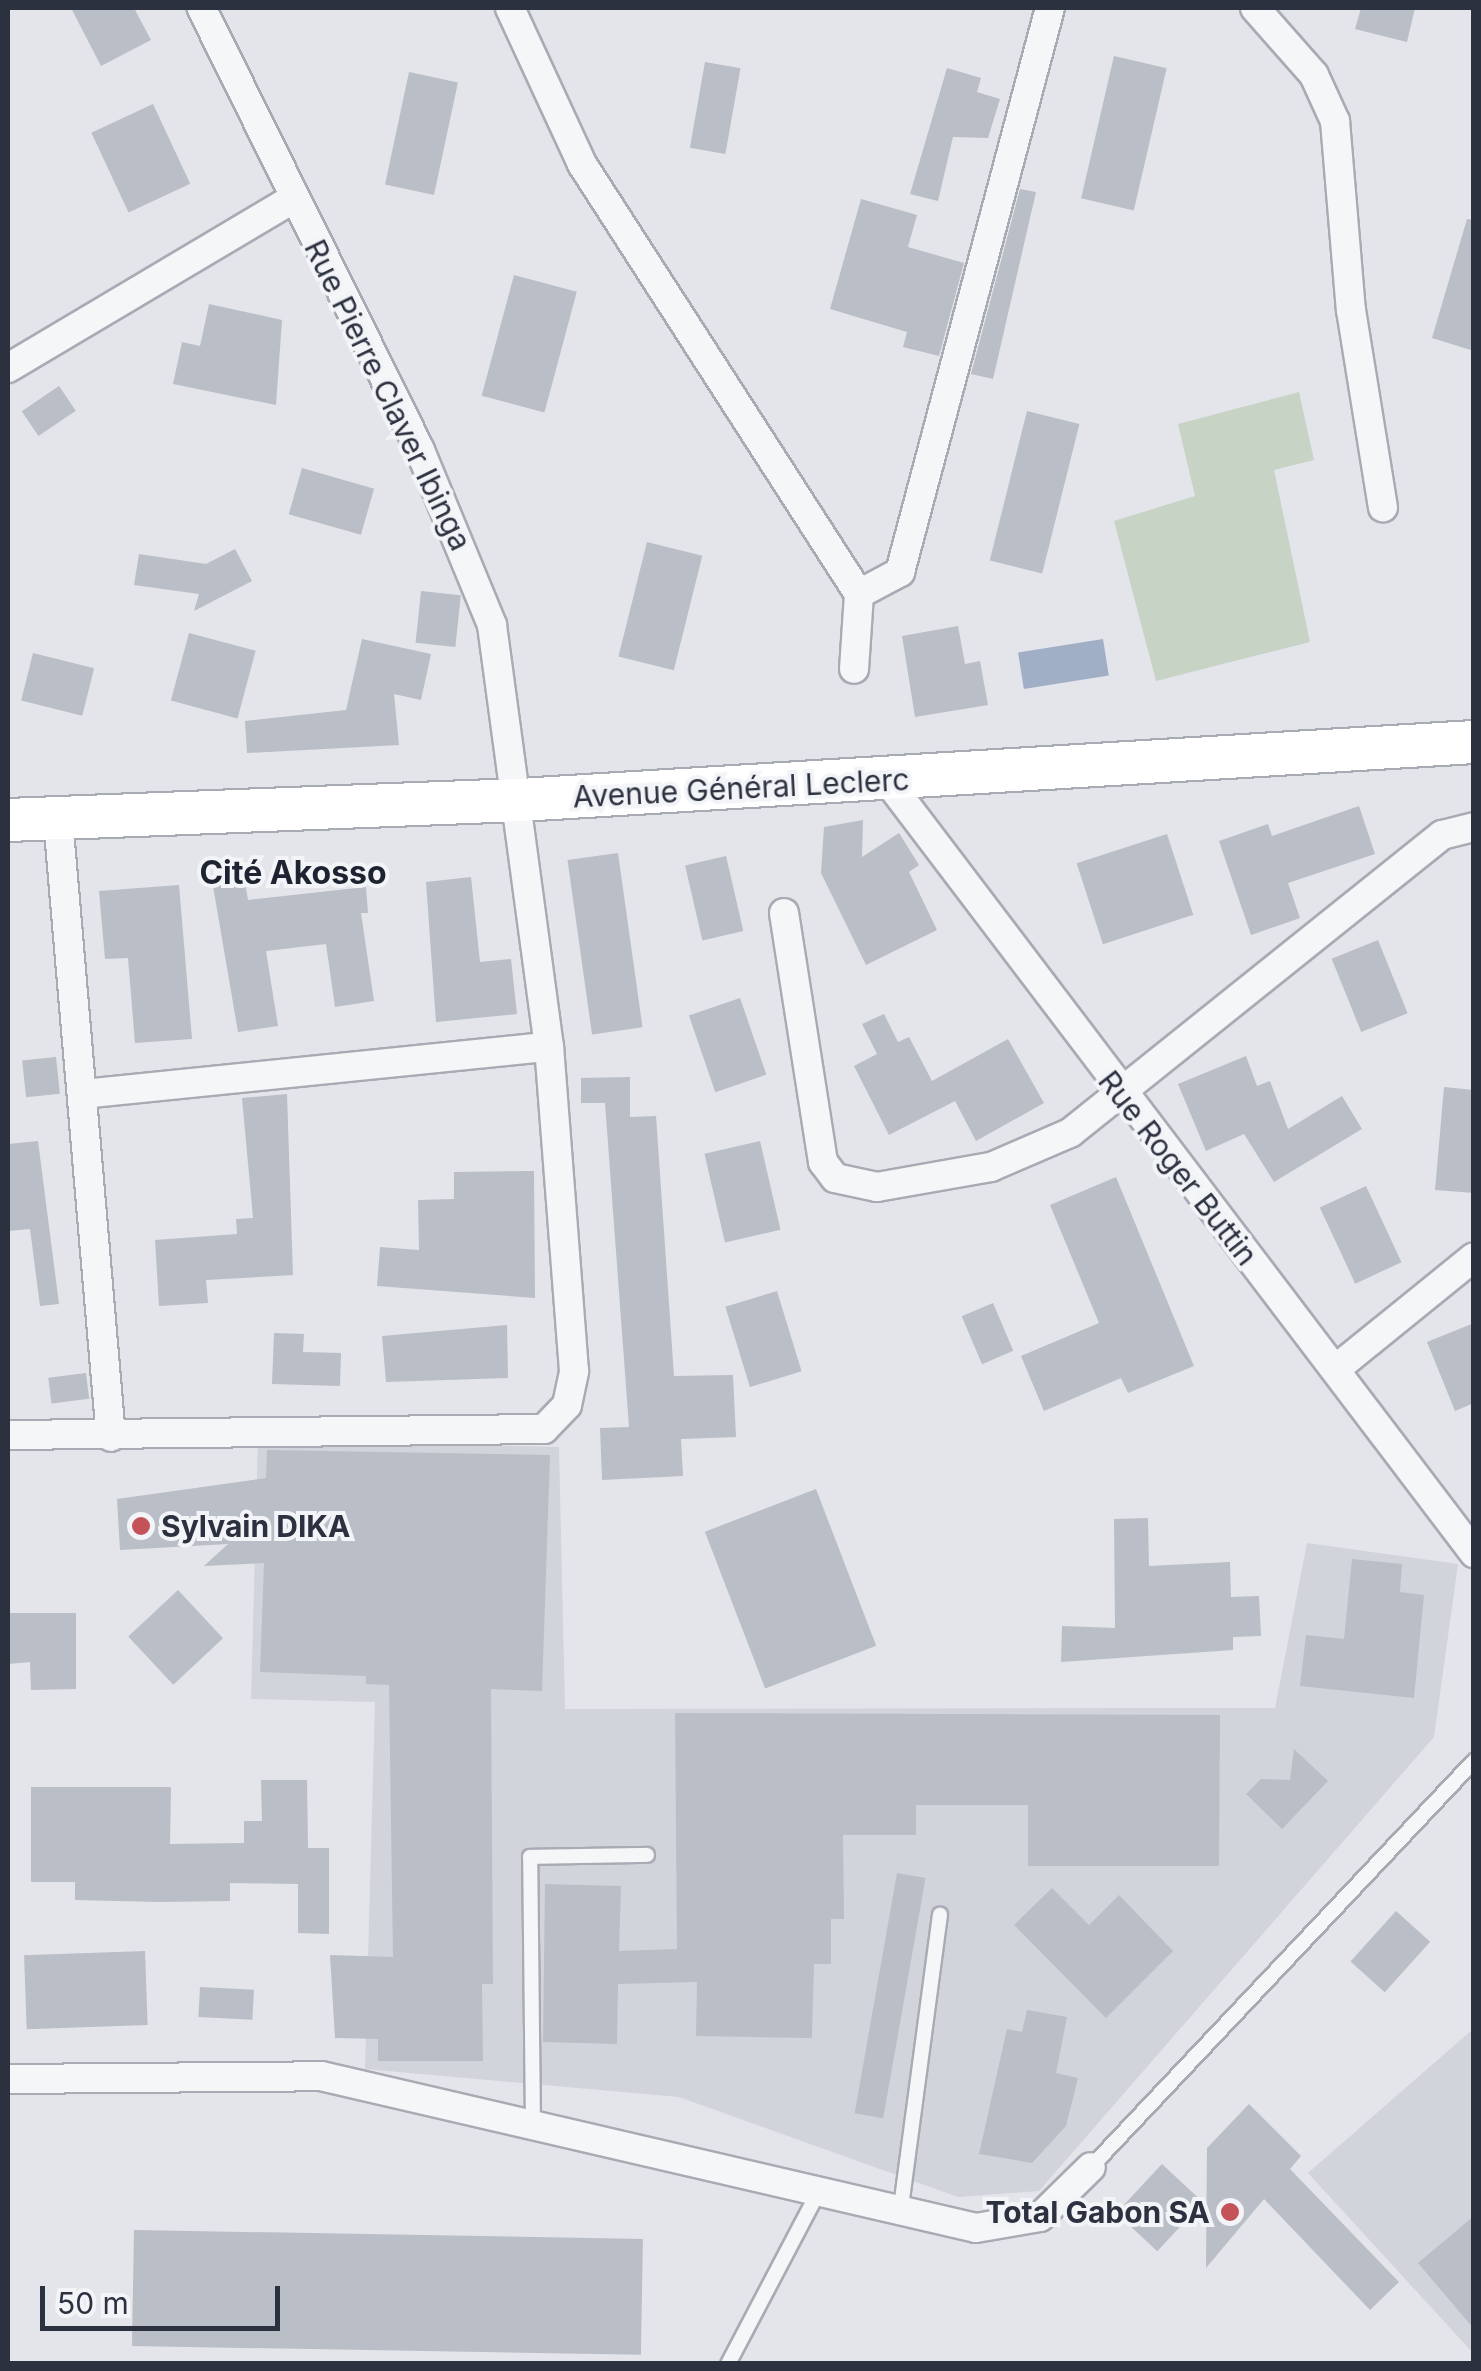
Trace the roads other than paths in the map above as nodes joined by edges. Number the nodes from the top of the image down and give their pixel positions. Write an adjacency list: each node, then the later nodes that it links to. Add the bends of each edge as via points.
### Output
1 (202, 8): 5 (street, Rue Pierre Claver Ibinga)
2 (510, 8): 8 (street, via 582,164)
3 (1050, 8): 8 (street, via 900,572)
4 (1255, 8): 7 (street, via 1314,75 1335,121 1351,310)
5 (293, 199): 6 (street); 12 (street, Rue Pierre Claver Ibinga, via 420,450 486,609)
6 (8, 368)
7 (1383, 507)
8 (859, 594): 9 (street)
9 (854, 668)
10 (1474, 742): 11 (main road, Avenue Général Leclerc)
11 (887, 780): 12 (main road, Avenue Général Leclerc); 19 (street, Rue Roger Buttin)
12 (520, 800): 13 (main road, Avenue Général Leclerc); 17 (street, Rue Pierre Claver Ibinga)
13 (58, 819): 14 (main road, Avenue Général Leclerc); 18 (street)
14 (8, 820)
15 (1474, 827): 19 (street, via 1442,834)
16 (784, 913): 19 (street, via 812,1126 835,1178 877,1187 991,1167)
17 (549, 1047): 18 (street); 23 (street, Rue Pierre Claver Ibinga, via 574,1371 566,1405 544,1429)
18 (83, 1094): 23 (street)
19 (1122, 1099): 21 (street, Rue Roger Buttin)
20 (1474, 1257): 21 (street)
21 (1338, 1368): 24 (street, Rue Roger Buttin)
22 (8, 1435): 23 (street, Rue Pierre Claver Ibinga)
23 (111, 1437)
24 (1474, 1553)
25 (1474, 1754): 26 (lane)
26 (1473, 1761): 31 (lane)
27 (648, 1856): 30 (lane, via 530,1857)
28 (940, 1915): 33 (lane)
29 (8, 2079): 30 (street, via 320,2076)
30 (533, 2132): 32 (street)
31 (1091, 2167): 33 (street, via 1040,2216 976,2228)
32 (822, 2186): 33 (street); 34 (lane)
33 (900, 2207)
34 (728, 2364)

